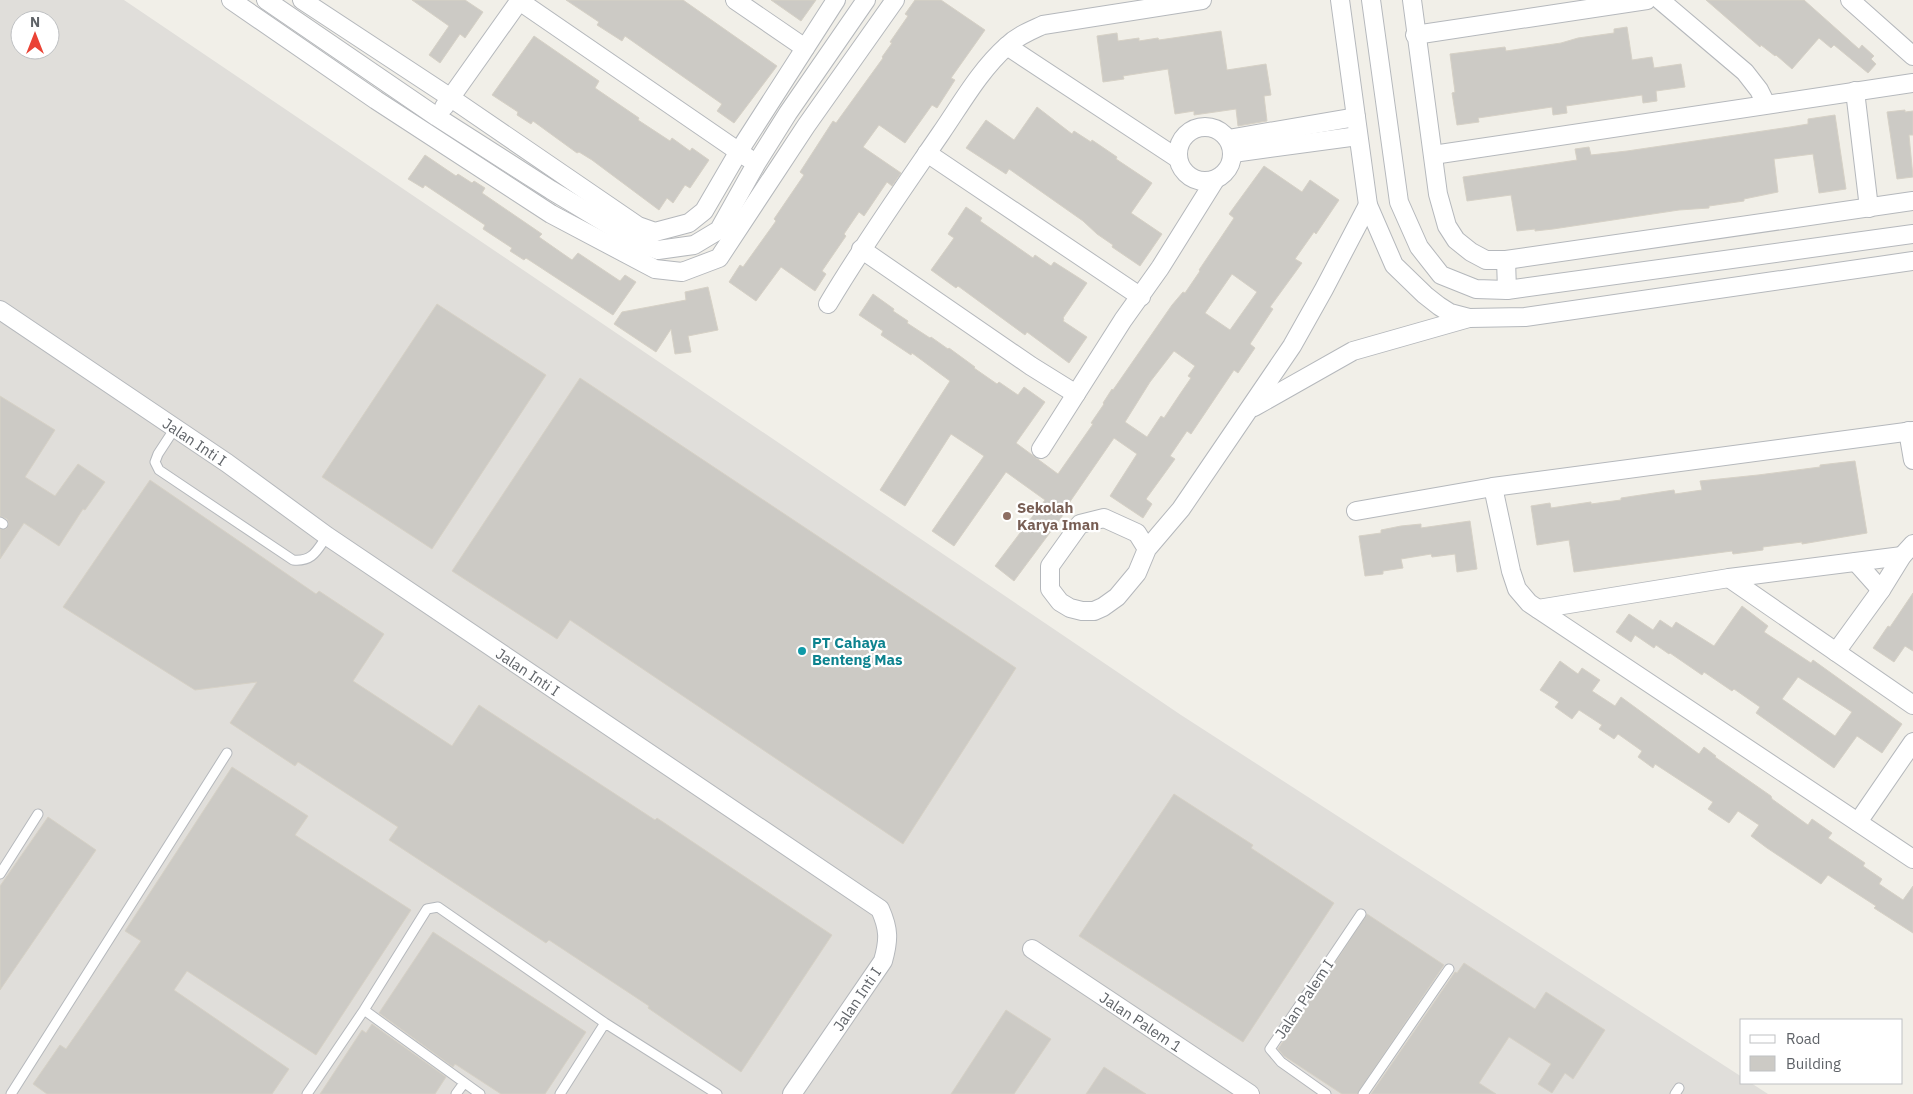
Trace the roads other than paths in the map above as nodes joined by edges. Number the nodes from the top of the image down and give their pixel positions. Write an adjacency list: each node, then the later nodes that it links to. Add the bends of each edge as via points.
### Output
1 (231, 0): 21 (street)
2 (266, 0): 17 (street)
3 (302, 0): 24 (street)
4 (519, 0): 24 (street); 32 (street)
5 (735, 0): 19 (street)
6 (836, 0): 19 (street)
7 (866, 0): 26 (street)
8 (895, 0): 29 (street)
9 (1202, 0): 18 (street, via 1043,25 1019,36)
10 (1340, 0): 28 (street)
11 (1371, 0): 49 (street, via 1399,202 1419,247 1441,275 1476,289)
12 (1412, 0): 16 (street)
13 (1647, 0): 16 (street)
14 (1660, 0): 25 (street, via 1745,72)
15 (1850, 0): 20 (street)
16 (1416, 35): 34 (street)
17 (328, 42): 21 (street); 27 (street)
18 (1007, 46): 33 (street, via 975,83); 35 (street)
19 (804, 48): 32 (street)
20 (1913, 56)
21 (316, 57): 42 (street)
22 (1913, 82): 23 (street)
23 (1855, 91): 25 (street); 41 (street)
24 (451, 98): 27 (street); 32 (street, via 638,226 655,232 689,223 704,211)
25 (1766, 104): 34 (street)
26 (788, 113): 29 (street); 36 (street)
27 (437, 117): 38 (street)
28 (1356, 117): 30 (street); 31 (street)
29 (806, 126): 42 (street, via 719,258 682,272 655,269)
30 (1358, 136): 31 (street); 40 (street)
31 (1230, 146): 35 (street, via 1219,130 1195,128 1184,135 1178,146); 37 (street, via 1228,170)
32 (739, 151): 36 (street)
33 (927, 153): 44 (street); 50 (street)
34 (1433, 155): 46 (street, via 1438,194 1447,226 1456,240 1486,260)
35 (1177, 158): 37 (street, via 1182,170 1191,178 1202,182)
36 (756, 164): 38 (street, via 719,230 694,245 658,250 639,243)
37 (1215, 180): 50 (street)
38 (564, 198): 42 (street)
39 (1913, 201): 41 (street)
40 (1368, 205): 53 (street, via 1394,265 1439,306); 55 (street, via 1292,346)
41 (1869, 208): 46 (street)
42 (551, 214)
43 (1910, 234): 45 (street); 47 (street)
44 (860, 249): 51 (street); 54 (street)
45 (1782, 252): 48 (street); 49 (street)
46 (1506, 260): 49 (street)
47 (1911, 261): 48 (street)
48 (1787, 279): 53 (street, via 1525,317)
49 (1507, 290)
50 (1140, 297): 54 (street)
51 (828, 304)
52 (0, 310): 56 (street, Jalan Inti I)
53 (1469, 318): 55 (street, via 1353,351)
54 (1076, 394): 58 (street)
55 (1250, 410): 63 (street, via 1181,509)
56 (175, 428): 62 (street, Jalan Inti I); 62 (lane, via 158,454 155,462 159,470 294,560 312,558)
57 (1911, 431): 59 (street); 60 (street)
58 (1041, 449)
59 (1913, 460)
60 (1494, 487): 61 (street); 68 (street, via 1516,589)
61 (1356, 511)
62 (327, 536): 89 (street, Jalan Inti I, via 880,909 887,925 888,944 883,961)
63 (1147, 550): 63 (street, via 1137,533 1104,518 1080,524 1050,566 1050,589 1060,602 1070,608 1094,611 1117,597 1137,573)
64 (1908, 550): 65 (street); 67 (street)
65 (1856, 562): 66 (street); 67 (street)
66 (1729, 578): 68 (street); 69 (street)
67 (1881, 590): 69 (street)
68 (1538, 609): 74 (street)
69 (1836, 652): 70 (street)
70 (1913, 705)
71 (1913, 742): 74 (street)
72 (226, 753): 83 (lane)
73 (38, 814): 76 (lane)
74 (1858, 822): 75 (street)
75 (1913, 859)
76 (0, 874)
77 (1361, 914): 91 (lane, Jalan Palem I, via 1270,1049 1281,1062)
78 (1032, 949): 90 (street, Jalan Palem 1)
79 (1449, 969): 92 (lane)
80 (364, 1010): 81 (lane, via 427,909 438,907); 82 (lane); 84 (lane)
81 (605, 1023): 87 (lane); 88 (lane)
82 (464, 1083): 85 (lane); 86 (lane)
83 (11, 1094)
84 (307, 1094)
85 (456, 1094)
86 (480, 1094)
87 (560, 1094)
88 (717, 1094)
89 (792, 1094)
90 (1250, 1094)
91 (1326, 1094)
92 (1363, 1094)

